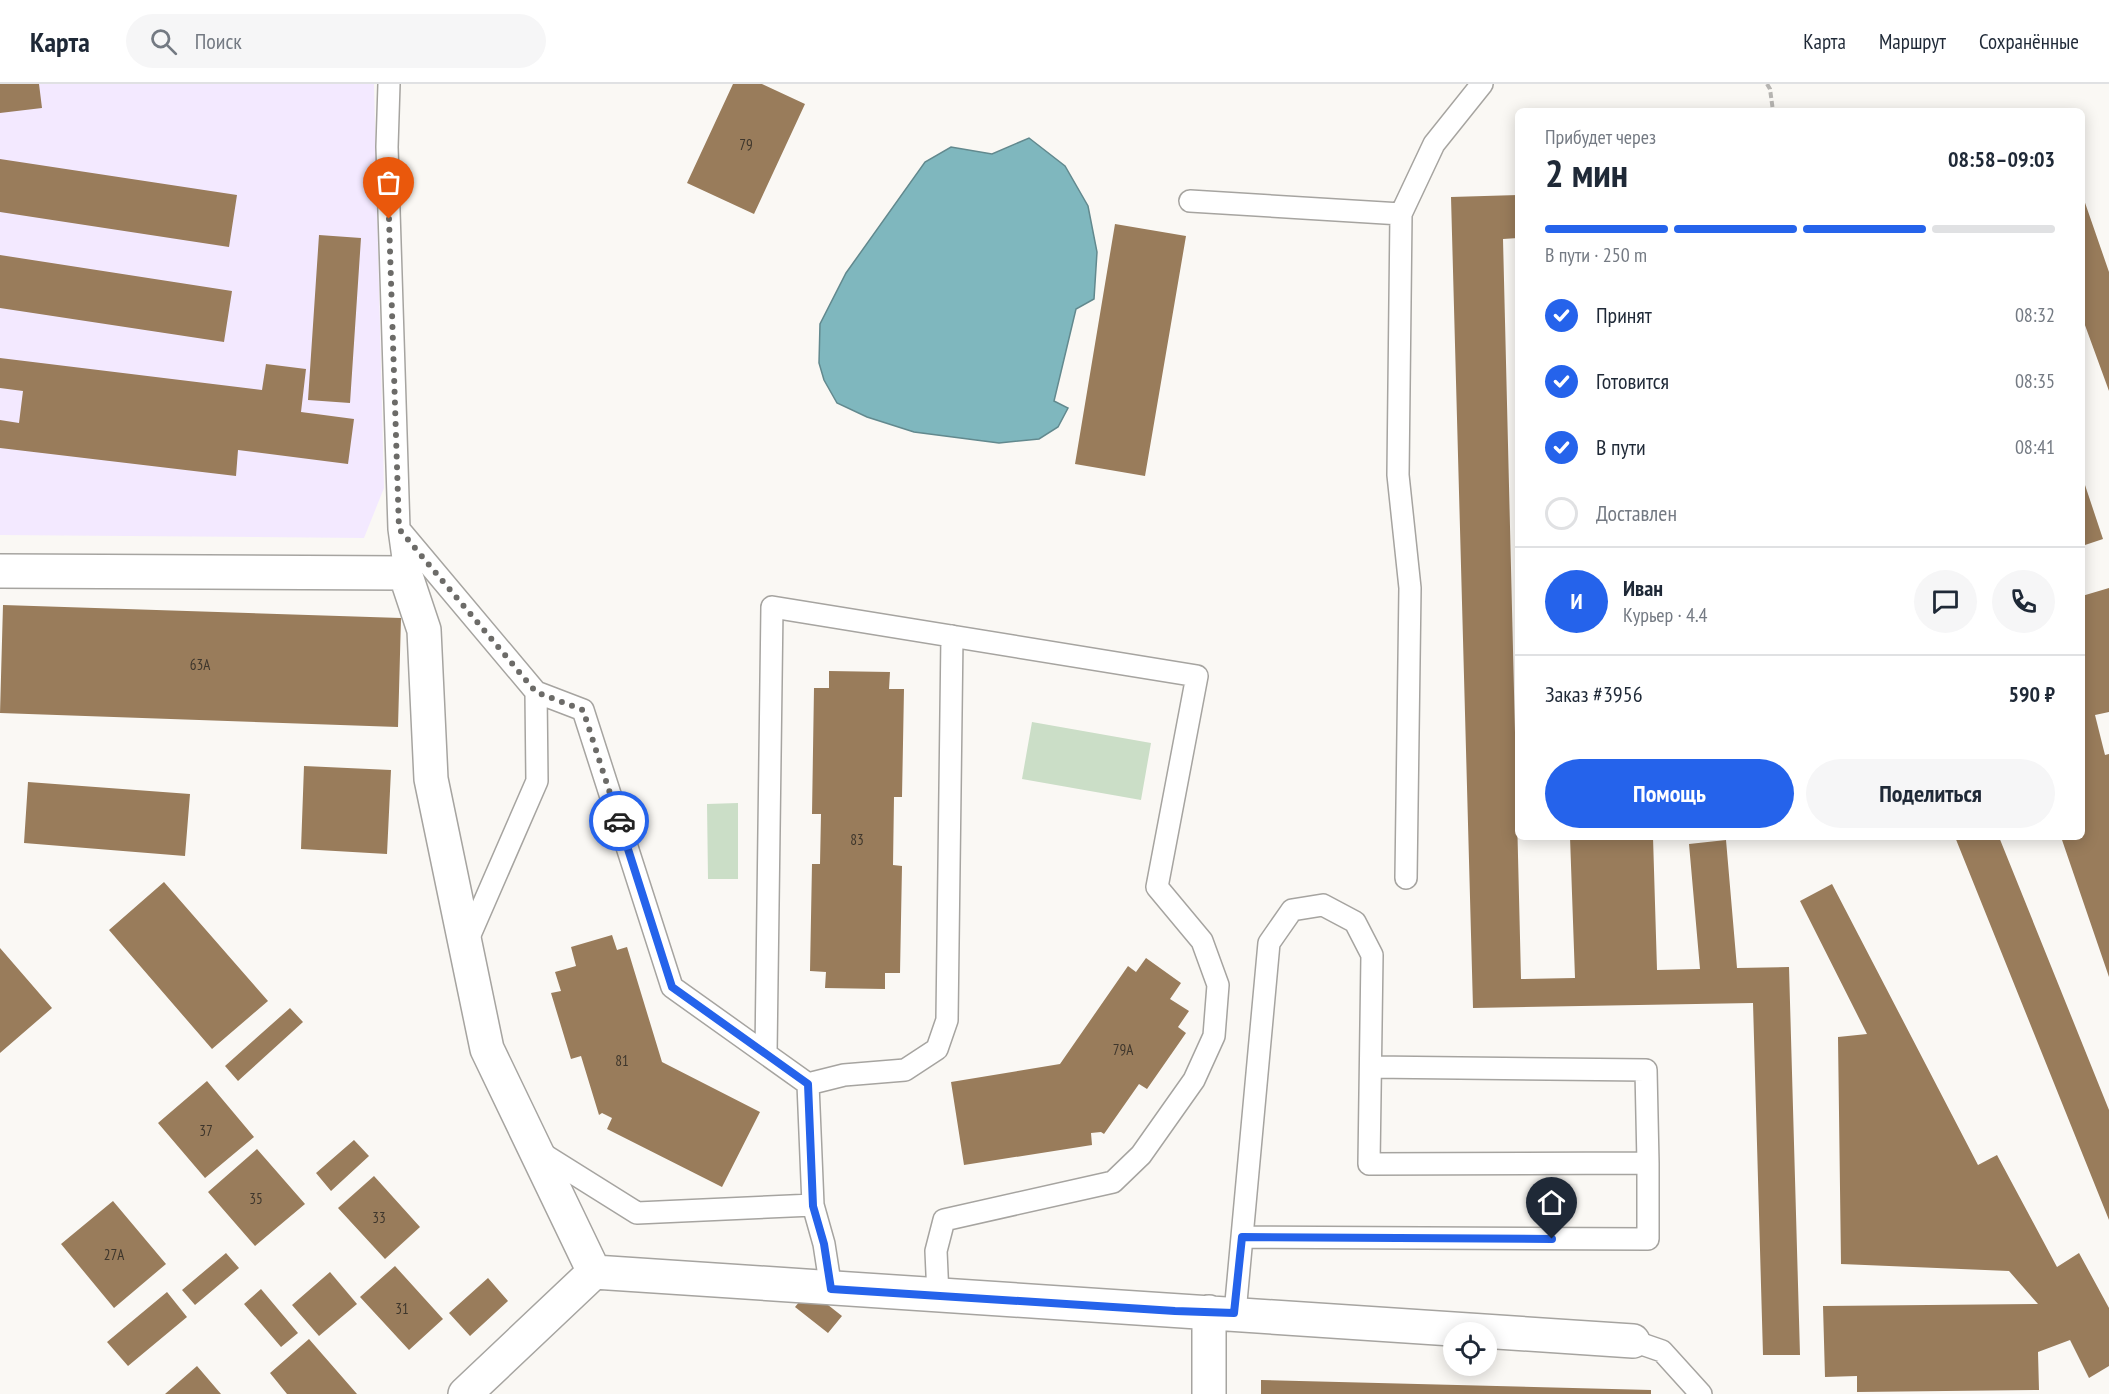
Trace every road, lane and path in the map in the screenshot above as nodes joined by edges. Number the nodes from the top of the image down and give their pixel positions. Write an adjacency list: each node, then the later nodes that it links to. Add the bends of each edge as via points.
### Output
1 (389, 84): 7 (lane, via 387,147)
2 (1482, 84): 6 (lane, via 1434,144)
3 (1767, 84): 4 (path)
4 (1773, 108)
5 (1190, 201): 6 (lane)
6 (1401, 214): 12 (lane, via 1398,475 1410,588)
7 (399, 529): 9 (lane); 11 (lane)
8 (0, 571): 9 (street)
9 (405, 573): 13 (street, via 424,630 431,779)
10 (952, 636): 14 (lane, via 772,607); 16 (lane, via 946,1020 937,1049 904,1070 844,1075); 23 (lane, via 1197,676 1157,887 1202,941 1218,985 1214,1036 1194,1080 1142,1155 1113,1182 944,1220 936,1251)
11 (536, 692): 13 (lane, via 537,781); 14 (lane, via 583,710 672,987)
12 (1406, 878)
13 (465, 946): 17 (street, via 487,1049)
14 (766, 1053): 16 (lane)
15 (1371, 1067): 18 (lane, via 1646,1070); 18 (lane, via 1369,1164); 20 (lane, via 1372,955 1356,922 1323,904 1292,910 1269,943)
16 (808, 1084): 19 (lane)
17 (536, 1150): 19 (lane, via 637,1213); 21 (street)
18 (1648, 1163): 20 (lane, via 1648,1239)
19 (813, 1206): 22 (lane)
20 (1242, 1237): 24 (lane)
21 (594, 1272): 22 (street); 26 (street)
22 (831, 1289): 23 (street)
23 (938, 1296): 24 (street)
24 (1222, 1313): 25 (street); 27 (street)
25 (1633, 1341): 28 (lane, via 1662,1351)
26 (465, 1394)
27 (1209, 1394)
28 (1701, 1394)

